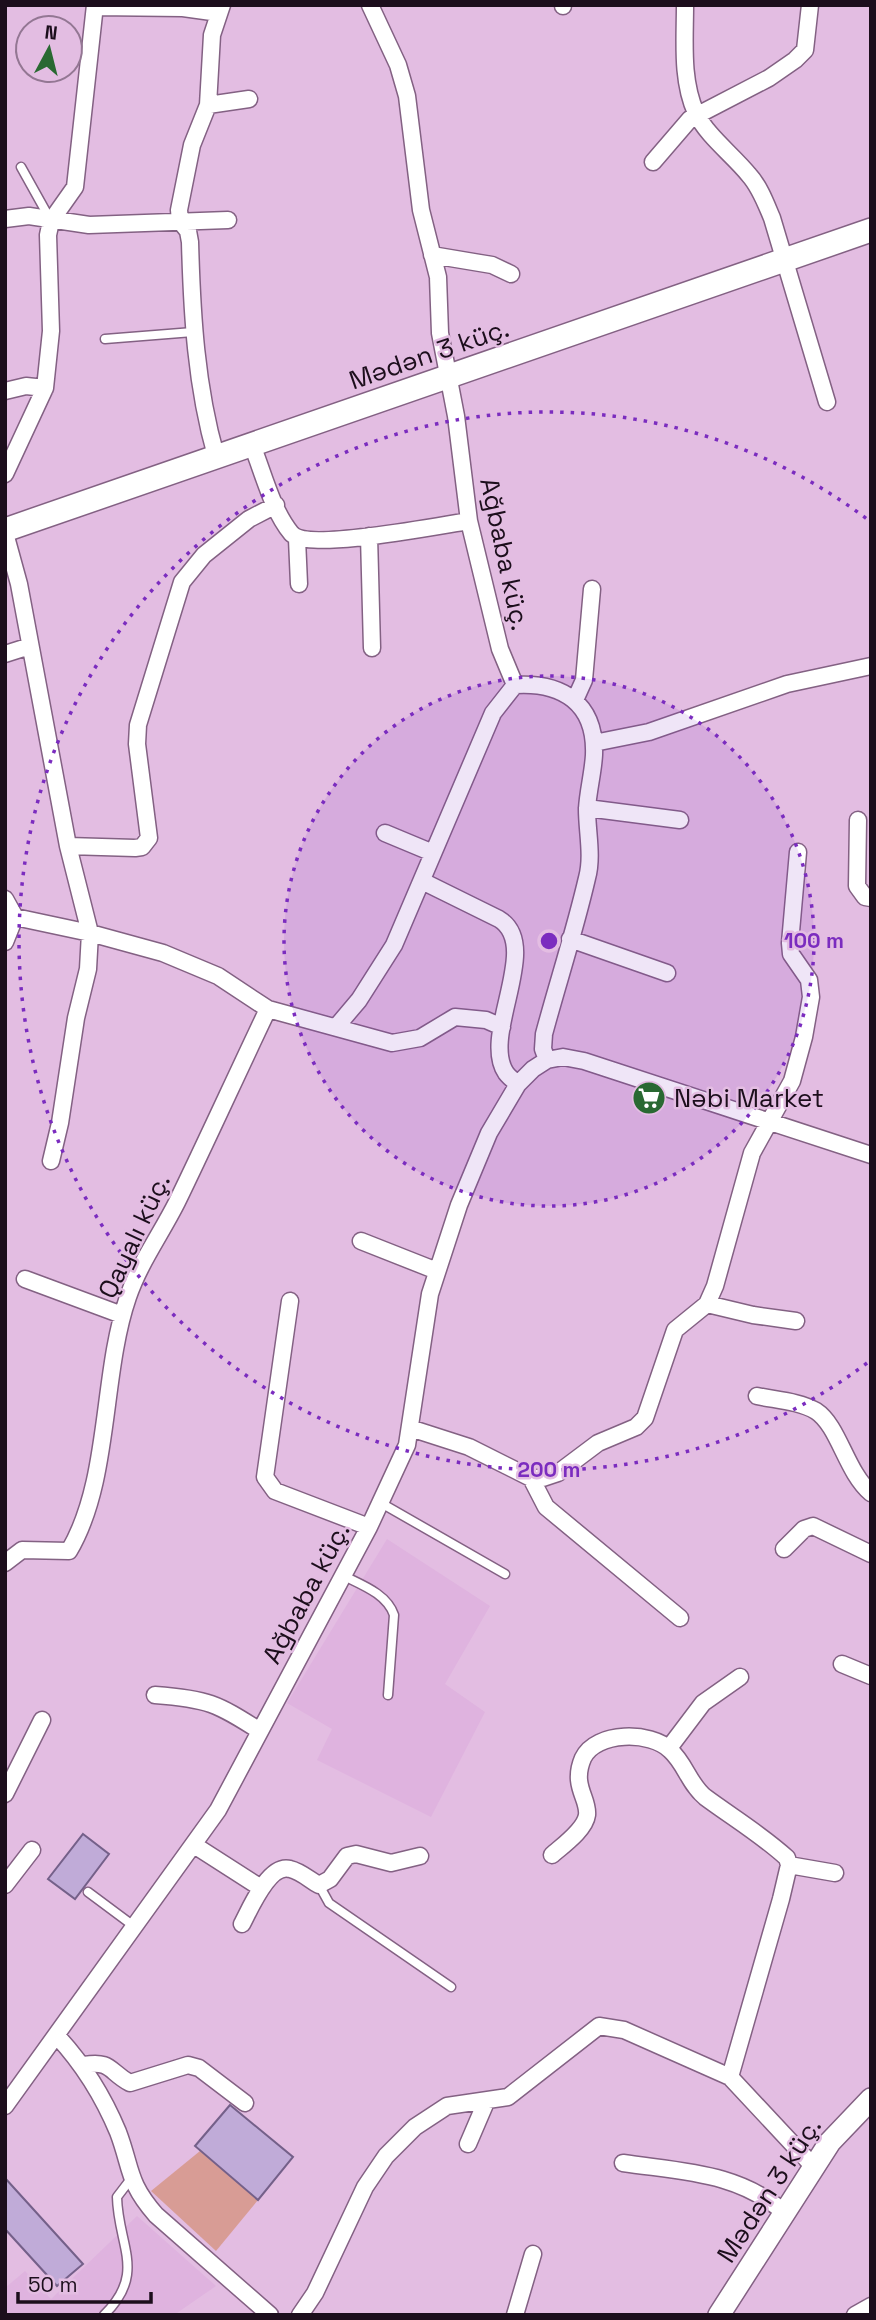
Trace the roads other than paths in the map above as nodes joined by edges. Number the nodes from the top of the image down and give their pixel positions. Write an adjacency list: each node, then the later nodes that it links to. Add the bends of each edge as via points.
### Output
1 (370, 5): 16 (street, Ağbaba küç., via 407,96 421,210)
2 (685, 5): 8 (street, via 687,80)
3 (810, 5): 8 (street, via 805,50 795,60)
4 (95, 6): 5 (street); 13 (street, via 75,187)
5 (221, 9): 7 (street, via 212,35)
6 (249, 99): 7 (street)
7 (208, 105): 14 (street, via 187,161)
8 (697, 116): 9 (street); 17 (street, via 751,177 772,218)
9 (653, 162)
10 (21, 167): 13 (lane)
11 (5, 219): 13 (street, via 29,216)
12 (228, 220): 14 (street)
13 (51, 221): 14 (street, via 89,225); 22 (street, via 47,247 51,331)
14 (180, 221): 19 (street, via 190,243)
15 (871, 230): 17 (main road, Mədən 3 küç.)
16 (432, 255): 18 (street, via 492,265); 21 (street, Ağbaba küç.)
17 (783, 261): 21 (main road, Mədən 3 küç.); 24 (street)
18 (511, 274)
19 (193, 332): 20 (lane); 26 (street, via 205,418)
20 (105, 339)
21 (449, 378): 25 (main road, Mədən 3 küç.); 29 (street, Ağbaba küç.)
22 (44, 388): 23 (street); 27 (street)
23 (5, 391)
24 (827, 402)
25 (252, 445): 26 (main road, Mədən 3 küç.); 28 (street)
26 (216, 456): 30 (main road, Mədən 3 küç.)
27 (5, 474)
28 (276, 505): 32 (street); 46 (street, via 248,519 204,555 178,592 138,725 149,838 135,848)
29 (469, 521): 31 (street); 39 (street, Ağbaba küç., via 500,649)
30 (5, 532): 35 (street)
31 (369, 536): 32 (street); 36 (street)
32 (297, 539): 33 (street)
33 (299, 584)
34 (592, 589): 40 (street, via 584,680)
35 (30, 646): 37 (street); 46 (street)
36 (372, 648)
37 (5, 654)
38 (871, 666): 41 (street, via 787,684 649,732)
39 (515, 685): 40 (street, via 556,688); 48 (street, via 493,713)
40 (575, 700): 41 (street)
41 (594, 743): 42 (street)
42 (587, 808): 43 (street); 54 (street, via 588,877)
43 (680, 820)
44 (858, 820): 50 (street, via 857,886)
45 (385, 833): 48 (street)
46 (68, 846): 53 (street)
47 (798, 852): 62 (street, via 790,943 791,954 809,980 811,997 792,1081)
48 (433, 853): 49 (street)
49 (422, 881): 58 (street, via 384,962); 59 (street, via 509,925 515,953)
50 (871, 898)
51 (6, 901): 52 (street)
52 (15, 917): 53 (street); 55 (street)
53 (90, 933): 57 (street, via 189,963); 64 (street, via 88,969)
54 (570, 939): 56 (street); 60 (street, via 544,1034)
55 (5, 942)
56 (667, 973)
57 (268, 1009): 58 (street); 70 (street, Qayalı küç.)
58 (337, 1026): 59 (street, via 392,1042 420,1038 455,1017)
59 (502, 1027): 61 (street, via 500,1059 506,1074)
60 (547, 1060): 61 (street, Ağbaba küç.); 62 (street, via 584,1061)
61 (518, 1084): 66 (street, Ağbaba küç., via 479,1154)
62 (768, 1121): 63 (street); 69 (street, via 752,1153)
63 (871, 1155)
64 (51, 1161)
65 (361, 1241): 66 (street)
66 (437, 1271): 73 (street, Ağbaba küç., via 424,1320)
67 (25, 1279): 70 (street)
68 (290, 1301): 77 (street, via 265,1478 275,1492)
69 (707, 1304): 71 (street); 74 (street, via 675,1330 645,1418 636,1427 598,1443 558,1473)
70 (122, 1315): 80 (street, Qayalı küç., via 98,1466 77,1537 69,1550 22,1550)
71 (796, 1321)
72 (757, 1396): 75 (street, via 814,1409 825,1418 850,1468)
73 (411, 1428): 74 (street, via 469,1447); 76 (street, Ağbaba küç.)
74 (531, 1478): 83 (street, via 546,1507)
75 (871, 1493)
76 (380, 1503): 77 (street, Ağbaba küç.); 81 (lane)
77 (369, 1527): 82 (street, Ağbaba küç.)
78 (784, 1549): 79 (street, via 813,1526)
79 (871, 1554)
80 (5, 1563)
81 (505, 1574)
82 (344, 1576): 88 (lane, via 392,1607); 90 (street, Ağbaba küç.)
83 (680, 1618)
84 (842, 1664): 85 (street)
85 (871, 1676)
86 (740, 1677): 91 (street, via 703,1703)
87 (155, 1695): 90 (street, via 215,1703)
88 (388, 1695)
89 (43, 1720): 92 (street)
90 (260, 1731): 93 (street, Ağbaba küç.)
91 (669, 1748): 95 (street, via 628,1737 610,1738 591,1747 579,1774 587,1815 584,1824); 97 (street, via 703,1795 782,1853)
92 (5, 1794)
93 (194, 1845): 101 (street); 104 (street, Ağbaba küç.)
94 (32, 1850): 99 (street)
95 (552, 1855)
96 (419, 1856): 100 (street, via 391,1863 347,1856 330,1879)
97 (789, 1865): 98 (street); 108 (street)
98 (835, 1873)
99 (5, 1885)
100 (319, 1885): 101 (street, via 284,1868); 105 (lane, via 329,1903)
101 (261, 1888): 103 (street)
102 (88, 1892): 104 (lane)
103 (242, 1924)
104 (135, 1927): 106 (street, Ağbaba küç.)
105 (451, 1987)
106 (57, 2036): 107 (street); 112 (street, Ağbaba küç.)
107 (84, 2065): 111 (street, via 108,2065 130,2083 188,2065 199,2068); 116 (street, via 117,2129)
108 (730, 2077): 110 (street, via 624,2030 599,2026 520,2090); 115 (street)
109 (871, 2099): 115 (street, Mədən 3 küç., via 830,2142)
110 (486, 2102): 113 (street); 122 (street, via 461,2102 434,2112 386,2156 365,2187)
111 (245, 2103)
112 (5, 2106)
113 (468, 2144)
114 (623, 2163): 117 (street, via 723,2178 755,2189)
115 (814, 2167): 117 (street, Mədən 3 küç.)
116 (131, 2180): 120 (lane, via 117,2197 128,2277); 121 (street, via 156,2214)
117 (786, 2214): 124 (street, Mədən 3 küç.)
118 (533, 2254): 123 (street)
119 (871, 2306): 125 (street)
120 (104, 2315)
121 (270, 2315)
122 (300, 2315)
123 (515, 2315)
124 (719, 2315)
125 (855, 2315)

